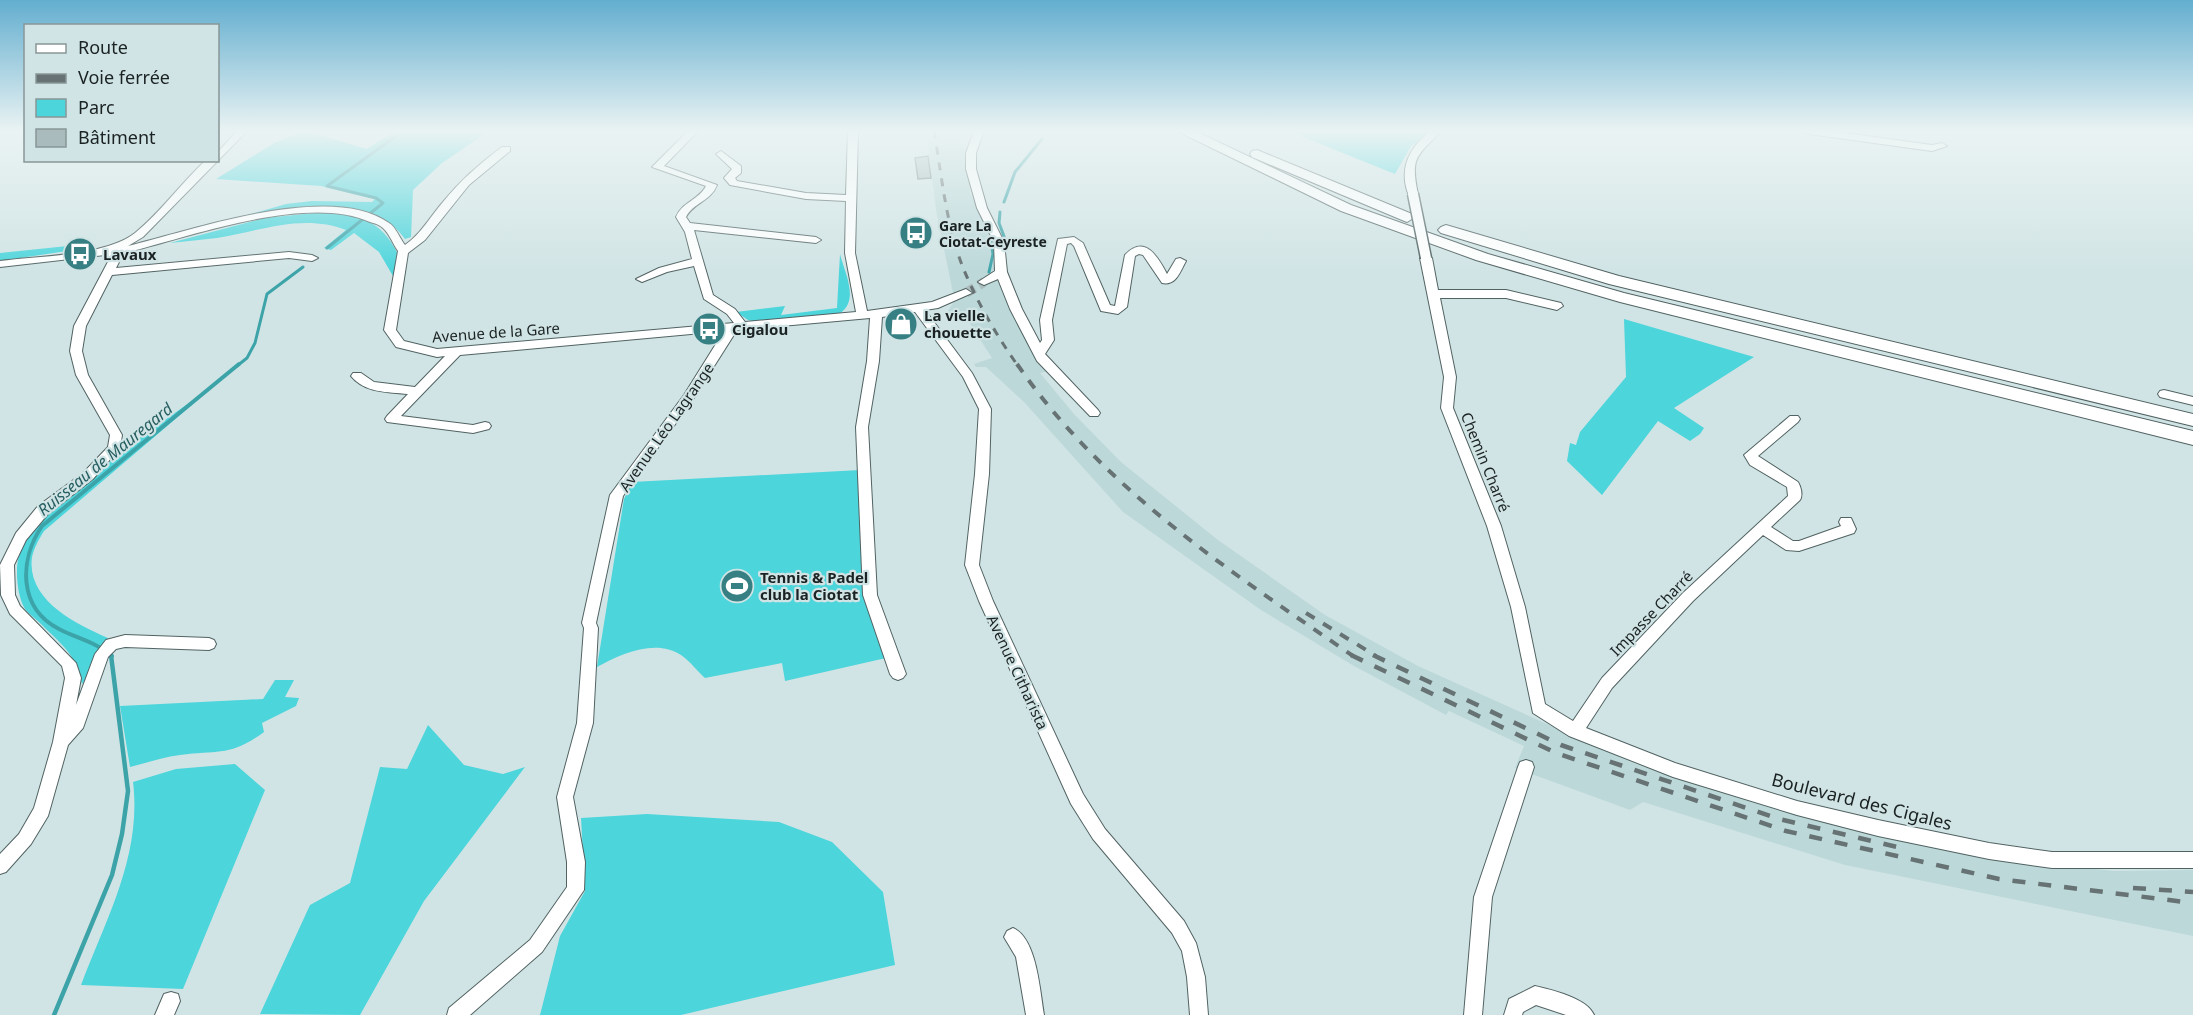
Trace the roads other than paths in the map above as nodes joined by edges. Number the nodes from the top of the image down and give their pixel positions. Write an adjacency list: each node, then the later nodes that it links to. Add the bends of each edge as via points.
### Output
1 (191, 178): 13 (street, via 148,226)
2 (469, 178): 14 (street, via 414,246)
3 (693, 178): 11 (street, via 712,184 708,193 682,213)
4 (729, 178): 10 (street, via 734,183 806,196)
5 (850, 178): 10 (street)
6 (974, 178): 20 (street, via 982,208 999,242)
7 (1284, 178): 39 (highway, via 1347,208 1482,257 1654,306)
8 (1314, 178): 37 (highway, via 1500,248 1773,320)
9 (1411, 178): 24 (street, Chemin Charré, bridge)
10 (849, 198): 27 (street, via 850,253)
11 (688, 225): 12 (street); 16 (street)
12 (816, 240)
13 (120, 250): 14 (street, via 280,213 318,209 377,218 395,231); 18 (street); 19 (street)
14 (404, 251): 29 (street, Avenue de la Gare, via 390,330 400,344 411,348)
15 (312, 258): 19 (street, via 288,255)
16 (699, 261): 21 (street); 28 (street, via 708,296 734,312)
17 (1180, 261): 30 (street, via 1166,281 1152,255 1134,251 1121,307 1108,310 1079,244 1074,240 1062,241 1046,320 1048,340)
18 (0, 264)
19 (110, 272): 46 (street, via 80,326 76,351 82,375 116,435 114,448 88,476 43,510 21,537 7,565 8,595 15,610 71,670 73,678)
20 (1001, 272): 22 (street); 30 (street)
21 (642, 279)
22 (984, 282)
23 (966, 293): 26 (street, Avenue de la Gare, via 948,302)
24 (1434, 294): 25 (street, via 1512,295); 44 (street, Chemin Charré, via 1450,377 1447,408 1494,526 1518,607)
25 (1557, 306)
26 (918, 308): 27 (street, Avenue de la Gare); 53 (street, Avenue Citharista, via 968,376 985,409 972,565 982,592 1077,799 1099,834 1178,927 1190,949)
27 (869, 314): 28 (street, Avenue de la Gare); 43 (street, via 873,361 862,427 870,595)
28 (737, 327): 29 (street, Avenue de la Gare); 51 (street, Avenue Léo Lagrange, via 617,495 589,622 585,723 565,797 576,862 575,890 536,946)
29 (456, 352): 32 (street)
30 (1039, 353): 35 (street)
31 (357, 376): 32 (street, via 371,386)
32 (417, 391): 38 (street, via 391,419 473,429)
33 (2164, 394): 34 (street)
34 (2193, 401)
35 (1094, 413)
36 (1794, 419): 41 (street, Impasse Charré, via 1750,454 1796,492 1796,497)
37 (2193, 420)
38 (484, 426)
39 (2193, 438)
40 (1846, 522): 41 (street, via 1849,529 1799,546 1791,546)
41 (1762, 528): 45 (street, Impasse Charré, via 1688,597 1607,683)
42 (209, 644): 46 (street, via 125,641 104,651 75,728)
43 (898, 674)
44 (1538, 708): 45 (street, Boulevard des Cigales)
45 (1575, 731): 48 (street, Boulevard des Cigales, via 1673,770 1878,828 2052,860)
46 (61, 742): 49 (street, via 42,811 25,839)
47 (1526, 767): 54 (street, via 1483,897)
48 (2193, 860)
49 (0, 866)
50 (1013, 937): 52 (street, via 1024,954)
51 (456, 1015)
52 (1035, 1015)
53 (1199, 1015)
54 (1473, 1015)
55 (1513, 1015): 56 (street, via 1516,1006 1535,995 1562,1002)
56 (1585, 1015)

